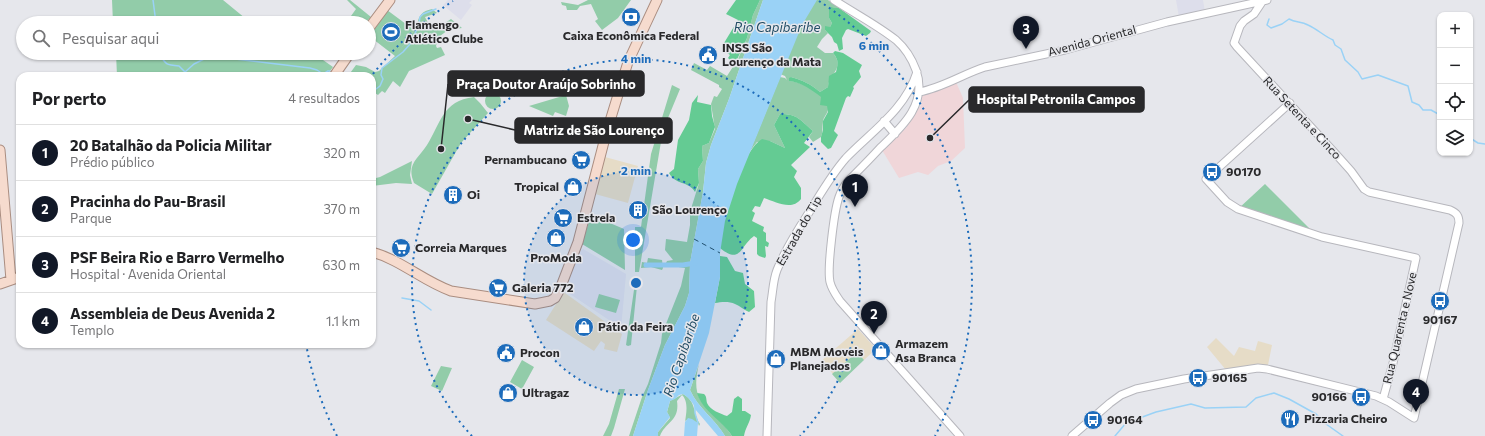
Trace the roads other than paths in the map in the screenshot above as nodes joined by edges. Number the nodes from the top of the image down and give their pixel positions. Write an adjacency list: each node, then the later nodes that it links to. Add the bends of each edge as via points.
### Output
1 (390, 0): 5 (main road)
2 (834, 0): 8 (street, via 900,44)
3 (1264, 1): 9 (street, Avenida Oriental, via 985,67 930,90); 10 (street, Rua Setenta e Cinco, via 1240,26 1234,43)
4 (656, 2): 14 (main road, via 628,62 578,242 555,298 544,304 535,304 451,290 438,286)
5 (376, 19)
6 (345, 60): 7 (main road)
7 (337, 72)
8 (917, 72): 9 (street); 11 (street, Estrada do Tip, via 906,97)
9 (919, 92): 12 (street, via 911,114)
10 (1290, 103): 17 (street, Rua Setenta e Cinco, via 1364,189 1450,210 1459,217 1414,418); 17 (street, Rua Quarenta e Nove, via 1206,179 1227,202 1238,209 1322,237 1416,258)
11 (884, 122): 12 (street); 18 (street, Estrada do Tip, via 834,173 777,270 771,302)
12 (895, 134): 19 (street, via 848,181 838,198 829,271 830,282 833,292 840,301)
13 (0, 150): 15 (main road)
14 (376, 254)
15 (16, 279): 16 (main road)
16 (0, 284)
17 (1383, 399): 20 (street, via 1267,369 1246,369 1136,389 1110,403)
18 (768, 436)
19 (960, 436)
20 (1072, 436)

